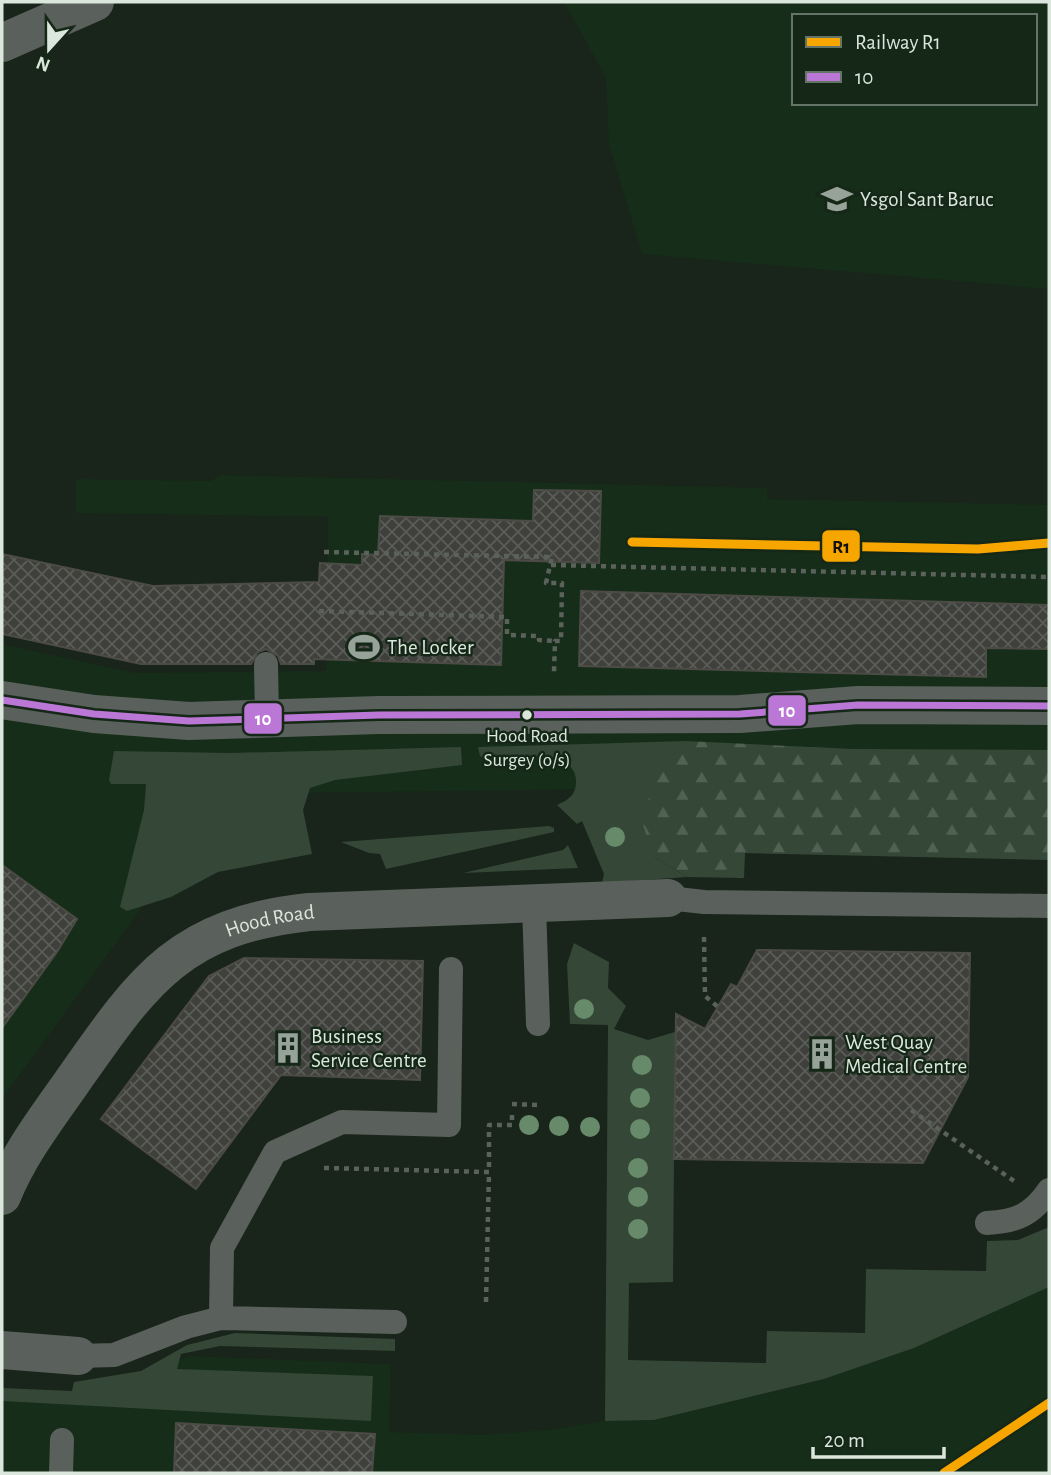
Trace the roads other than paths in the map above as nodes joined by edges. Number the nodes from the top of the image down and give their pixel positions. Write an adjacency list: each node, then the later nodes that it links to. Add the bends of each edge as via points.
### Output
1 (95, 2): 2 (street)
2 (2, 43)
3 (266, 664): 6 (lane)
4 (2, 699): 6 (street, via 129,717 189,721)
5 (1049, 706): 6 (street, via 858,705 740,714)
6 (267, 718)
7 (686, 900): 8 (street, Hood Road); 9 (lane)
8 (534, 905): 11 (lane); 13 (street, Hood Road, via 309,912 270,916 211,935 173,959 122,1010 24,1150)
9 (1049, 905)
10 (451, 969): 15 (lane, via 449,1125 342,1122 275,1152 222,1248)
11 (538, 1024)
12 (1046, 1195): 14 (lane, via 1035,1209 1009,1222)
13 (2, 1196)
14 (987, 1223)
15 (221, 1318): 16 (lane); 18 (lane, via 114,1355)
16 (395, 1322)
17 (2, 1350): 18 (street)
18 (78, 1356)
19 (62, 1440): 20 (lane)
20 (61, 1473)

